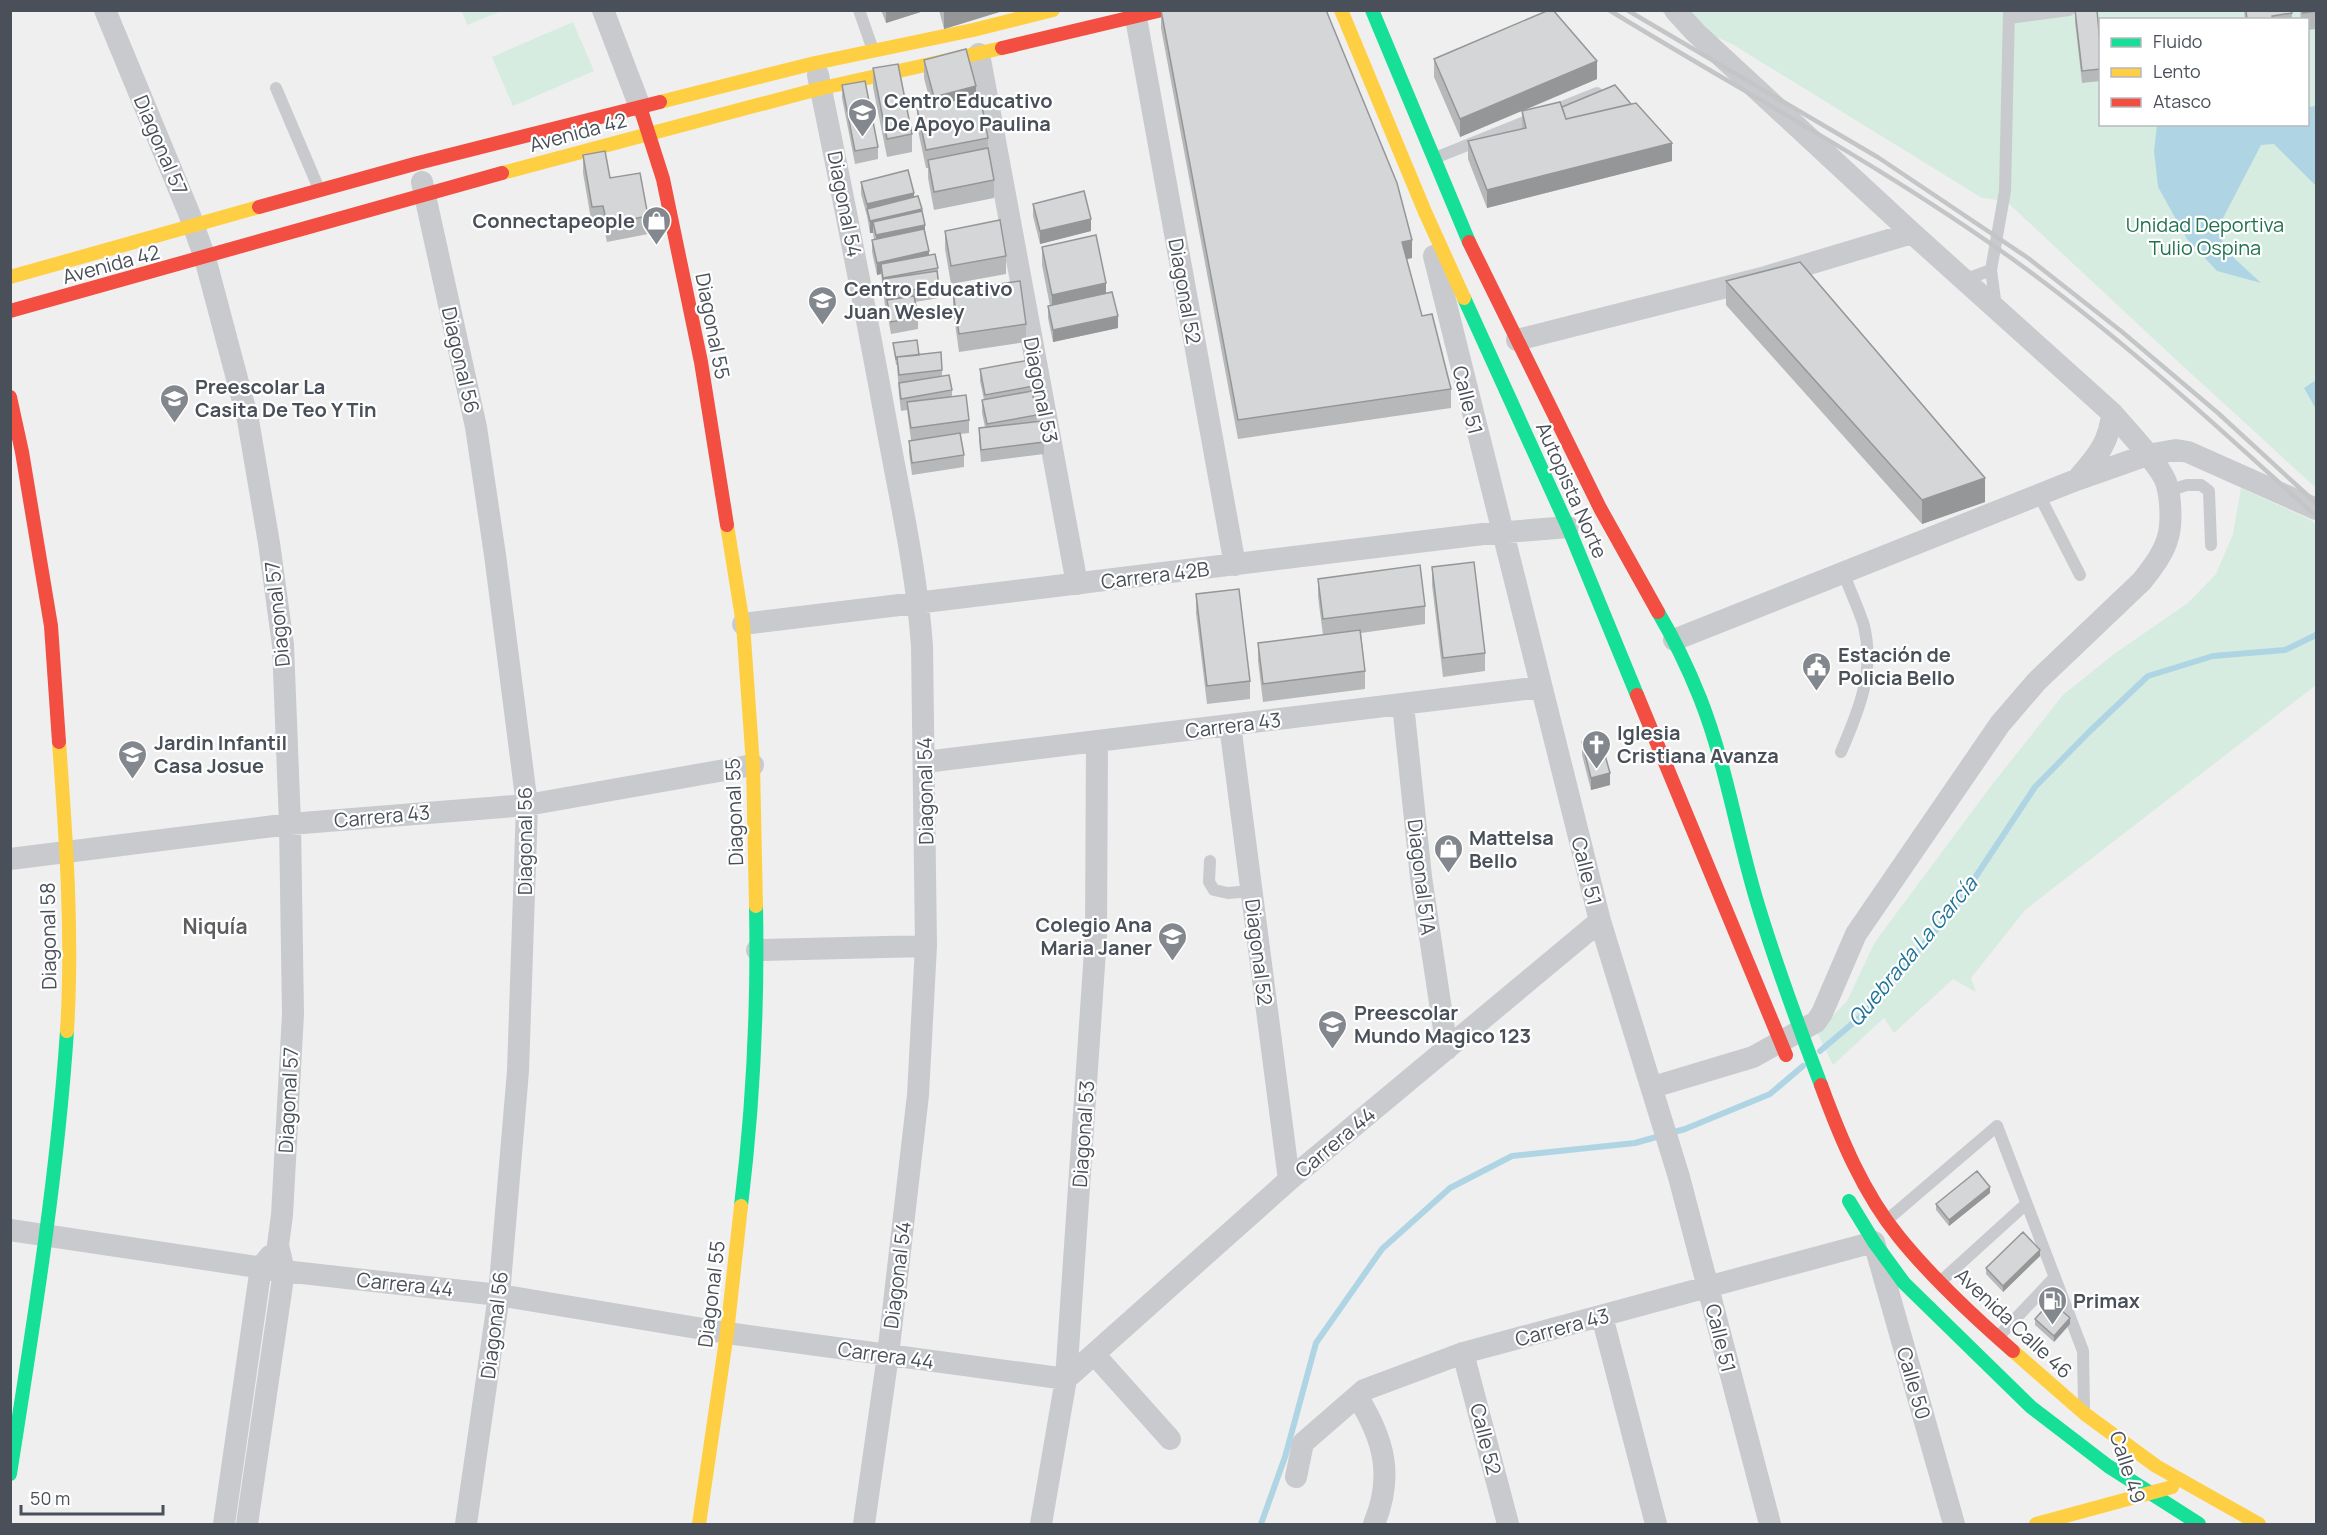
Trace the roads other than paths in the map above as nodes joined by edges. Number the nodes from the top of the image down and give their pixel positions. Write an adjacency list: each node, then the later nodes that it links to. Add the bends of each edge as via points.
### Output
1 (105, 10): 25 (street, Diagonal 57)
2 (603, 10): 18 (street)
3 (859, 10): 12 (lane)
4 (1053, 10): 12 (street, Avenida 42)
5 (1162, 10): 11 (street, Avenida 42)
6 (1341, 10): 24 (street, Autopista Norte)
7 (1372, 10): 20 (street, Autopista Norte)
8 (1675, 10): 26 (street)
9 (2069, 10): 10 (lane)
10 (2009, 14): 29 (lane, via 2006,191)
11 (1136, 18): 13 (street, Avenida 42); 45 (street, Diagonal 52)
12 (873, 51): 14 (street, Avenida 42)
13 (979, 54): 16 (street, Avenida 42); 48 (street, Diagonal 53)
14 (815, 63): 16 (street, Diagonal 54); 18 (street, Avenida 42)
15 (276, 88): 22 (lane)
16 (821, 88): 19 (street, Avenida 42); 49 (street, Diagonal 54)
17 (1597, 93): 20 (lane)
18 (640, 106): 19 (street, Diagonal 55); 21 (street, Avenida 42)
19 (649, 133): 23 (street, Avenida 42); 50 (street, Diagonal 55, via 663,179 701,362)
20 (1434, 159): 34 (street, Autopista Norte, via 1471,247)
21 (418, 163): 22 (street, Avenida 42); 23 (street, Diagonal 56)
22 (320, 190): 25 (street, Avenida 42)
23 (425, 194): 27 (street, Avenida 42); 59 (street, Diagonal 56, via 476,427)
24 (1425, 212): 42 (street, Autopista Norte); 43 (street, Calle 51)
25 (194, 225): 27 (street, Diagonal 57); 30 (street, Avenida 42)
26 (1912, 233): 31 (street); 34 (street, via 1762,278)
27 (205, 258): 33 (street, Avenida 42); 60 (street, Diagonal 57, via 248,420 269,543 283,645)
28 (10, 260): 30 (lane)
29 (1991, 270): 31 (lane); 32 (lane)
30 (12, 276)
31 (1964, 280): 32 (street)
32 (1996, 309): 36 (street)
33 (10, 311)
34 (1517, 340): 51 (street, Autopista Norte, via 1600,508)
35 (10, 397): 61 (street, Diagonal 58, via 51,626)
36 (2112, 413): 37 (street); 38 (street, via 2111,427 2098,456)
37 (2147, 455): 38 (street); 39 (street, via 2166,482); 41 (street, via 2188,452)
38 (2076, 480): 40 (street)
39 (2167, 491): 44 (lane, via 2187,485 2201,485 2209,491); 71 (street, via 2168,537 2154,566 2037,681 2000,724 1856,934 1816,1022 1753,1057)
40 (2039, 495): 46 (street); 47 (lane)
41 (2316, 509)
42 (1568, 527): 43 (street, Carrera 42B); 69 (street, Autopista Norte)
43 (1501, 532): 45 (street, Carrera 42B); 52 (street, Calle 51)
44 (2211, 545)
45 (1235, 565): 48 (street, Carrera 42B)
46 (1844, 574): 51 (street); 56 (lane, via 1864,627 1868,668 1861,704)
47 (2080, 575)
48 (1077, 584): 49 (street, Carrera 42B)
49 (919, 603): 50 (street, Carrera 42B); 57 (street, Diagonal 54)
50 (743, 624): 58 (street, Diagonal 55)
51 (1674, 640): 70 (street, Autopista Norte, via 1700,699 1780,976)
52 (1541, 687): 53 (street, Carrera 43); 65 (street, Calle 51)
53 (1403, 704): 54 (street, Carrera 43); 68 (street, Diagonal 51A, via 1420,877)
54 (1230, 725): 55 (street, Carrera 43); 64 (street, Diagonal 52)
55 (1096, 741): 57 (street, Carrera 43); 92 (street, Diagonal 53, via 1096,936)
56 (1841, 752)
57 (925, 762): 66 (street, Diagonal 54)
58 (753, 765): 59 (street, Carrera 43); 67 (street, Diagonal 55)
59 (527, 805): 60 (street, Carrera 43); 85 (street, Diagonal 56, via 518,1071)
60 (290, 824): 61 (street, Carrera 43); 79 (street, Diagonal 57, via 293,1014)
61 (67, 852): 62 (street, Carrera 43); 77 (street, Diagonal 58, via 70,982 63,1089)
62 (10, 859)
63 (1210, 861): 64 (lane, via 1209,882 1214,890)
64 (1251, 891): 72 (street, Diagonal 52)
65 (1600, 921): 68 (street, Carrera 44); 71 (street, Calle 51)
66 (926, 946): 67 (street); 91 (street, Diagonal 54, via 918,1095)
67 (757, 950): 87 (street, Diagonal 55, via 749,1140)
68 (1447, 1049): 72 (street, Carrera 44)
69 (1789, 1064)
70 (1818, 1080): 75 (street, Avenida Calle 46, via 1857,1171)
71 (1653, 1088): 84 (street, Calle 51)
72 (1289, 1180): 90 (street, Carrera 44)
73 (1843, 1190): 78 (street)
74 (2026, 1204): 75 (lane, via 1997,1126); 82 (lane); 83 (lane)
75 (1887, 1221): 83 (street, Avenida Calle 46)
76 (10, 1230): 77 (street, Carrera 44)
77 (46, 1235): 80 (street, Carrera 44); 97 (street, Diagonal 58)
78 (1874, 1242): 84 (street, Carrera 43); 96 (street, via 1904,1283 2024,1400); 112 (street, Calle 50)
79 (278, 1245): 80 (street); 81 (street, Diagonal 57)
80 (261, 1267): 81 (street, Carrera 44); 102 (street)
81 (284, 1271): 85 (street, Carrera 44); 103 (street, Diagonal 57)
82 (2055, 1277): 88 (lane); 94 (lane, via 2083,1352)
83 (1940, 1282): 88 (street, Avenida Calle 46)
84 (1708, 1287): 86 (street, Carrera 43); 111 (street, Calle 51)
85 (500, 1295): 87 (street, Carrera 44); 104 (street, Diagonal 56)
86 (1602, 1316): 89 (street, Carrera 43); 110 (street)
87 (727, 1333): 91 (street, Carrera 44); 105 (street, Diagonal 55)
88 (1998, 1338): 94 (street, Avenida Calle 46)
89 (1463, 1353): 93 (street, Carrera 43, via 1364,1389); 109 (street, Calle 52)
90 (1094, 1354): 92 (street, Carrera 44); 95 (street)
91 (888, 1355): 92 (street, Carrera 44); 106 (street, Diagonal 54)
92 (1066, 1379): 107 (street, Diagonal 53)
93 (1357, 1396): 98 (street, Carrera 43, via 1303,1443); 108 (street, via 1369,1415 1383,1455 1383,1503)
94 (2089, 1418): 96 (street, Calle 49); 99 (street, Avenida Calle 46)
95 (1170, 1439)
96 (2108, 1466): 100 (street); 101 (street, Calle 49)
97 (10, 1474)
98 (1296, 1476)
99 (2185, 1483): 100 (street); 115 (street, Avenida Calle 46)
100 (2149, 1493): 101 (street); 114 (street)
101 (2121, 1508): 113 (street)
102 (224, 1524)
103 (247, 1524)
104 (466, 1524)
105 (699, 1524)
106 (864, 1524)
107 (1041, 1524)
108 (1374, 1524)
109 (1508, 1524)
110 (1656, 1524)
111 (1770, 1524)
112 (1954, 1524)
113 (2036, 1524)
114 (2199, 1524)
115 (2259, 1524)

